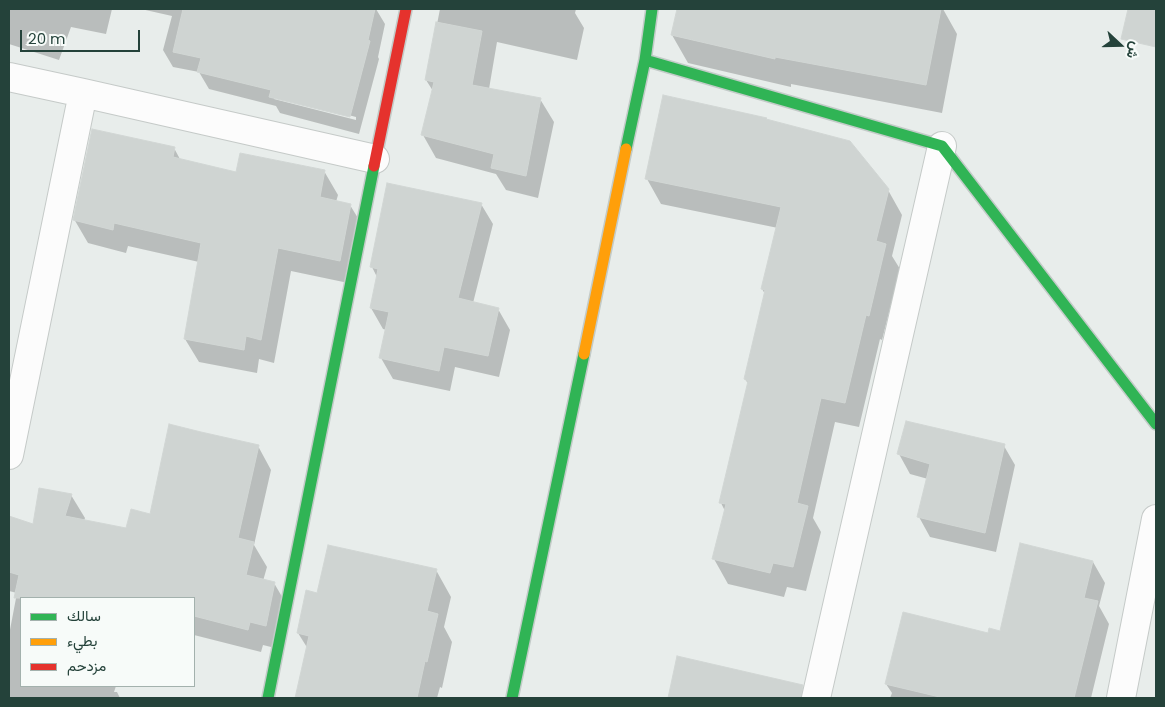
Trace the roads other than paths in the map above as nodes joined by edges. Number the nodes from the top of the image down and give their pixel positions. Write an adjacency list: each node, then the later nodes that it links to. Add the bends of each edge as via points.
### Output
1 (406, 9): 7 (street)
2 (652, 9): 3 (street)
3 (645, 60): 6 (street); 12 (street)
4 (9, 77): 5 (street)
5 (83, 93): 7 (street); 9 (street)
6 (942, 146): 8 (street); 13 (street)
7 (375, 159): 11 (street)
8 (1156, 424)
9 (9, 456)
10 (1156, 519): 14 (street)
11 (268, 698)
12 (512, 698)
13 (816, 698)
14 (1121, 698)

